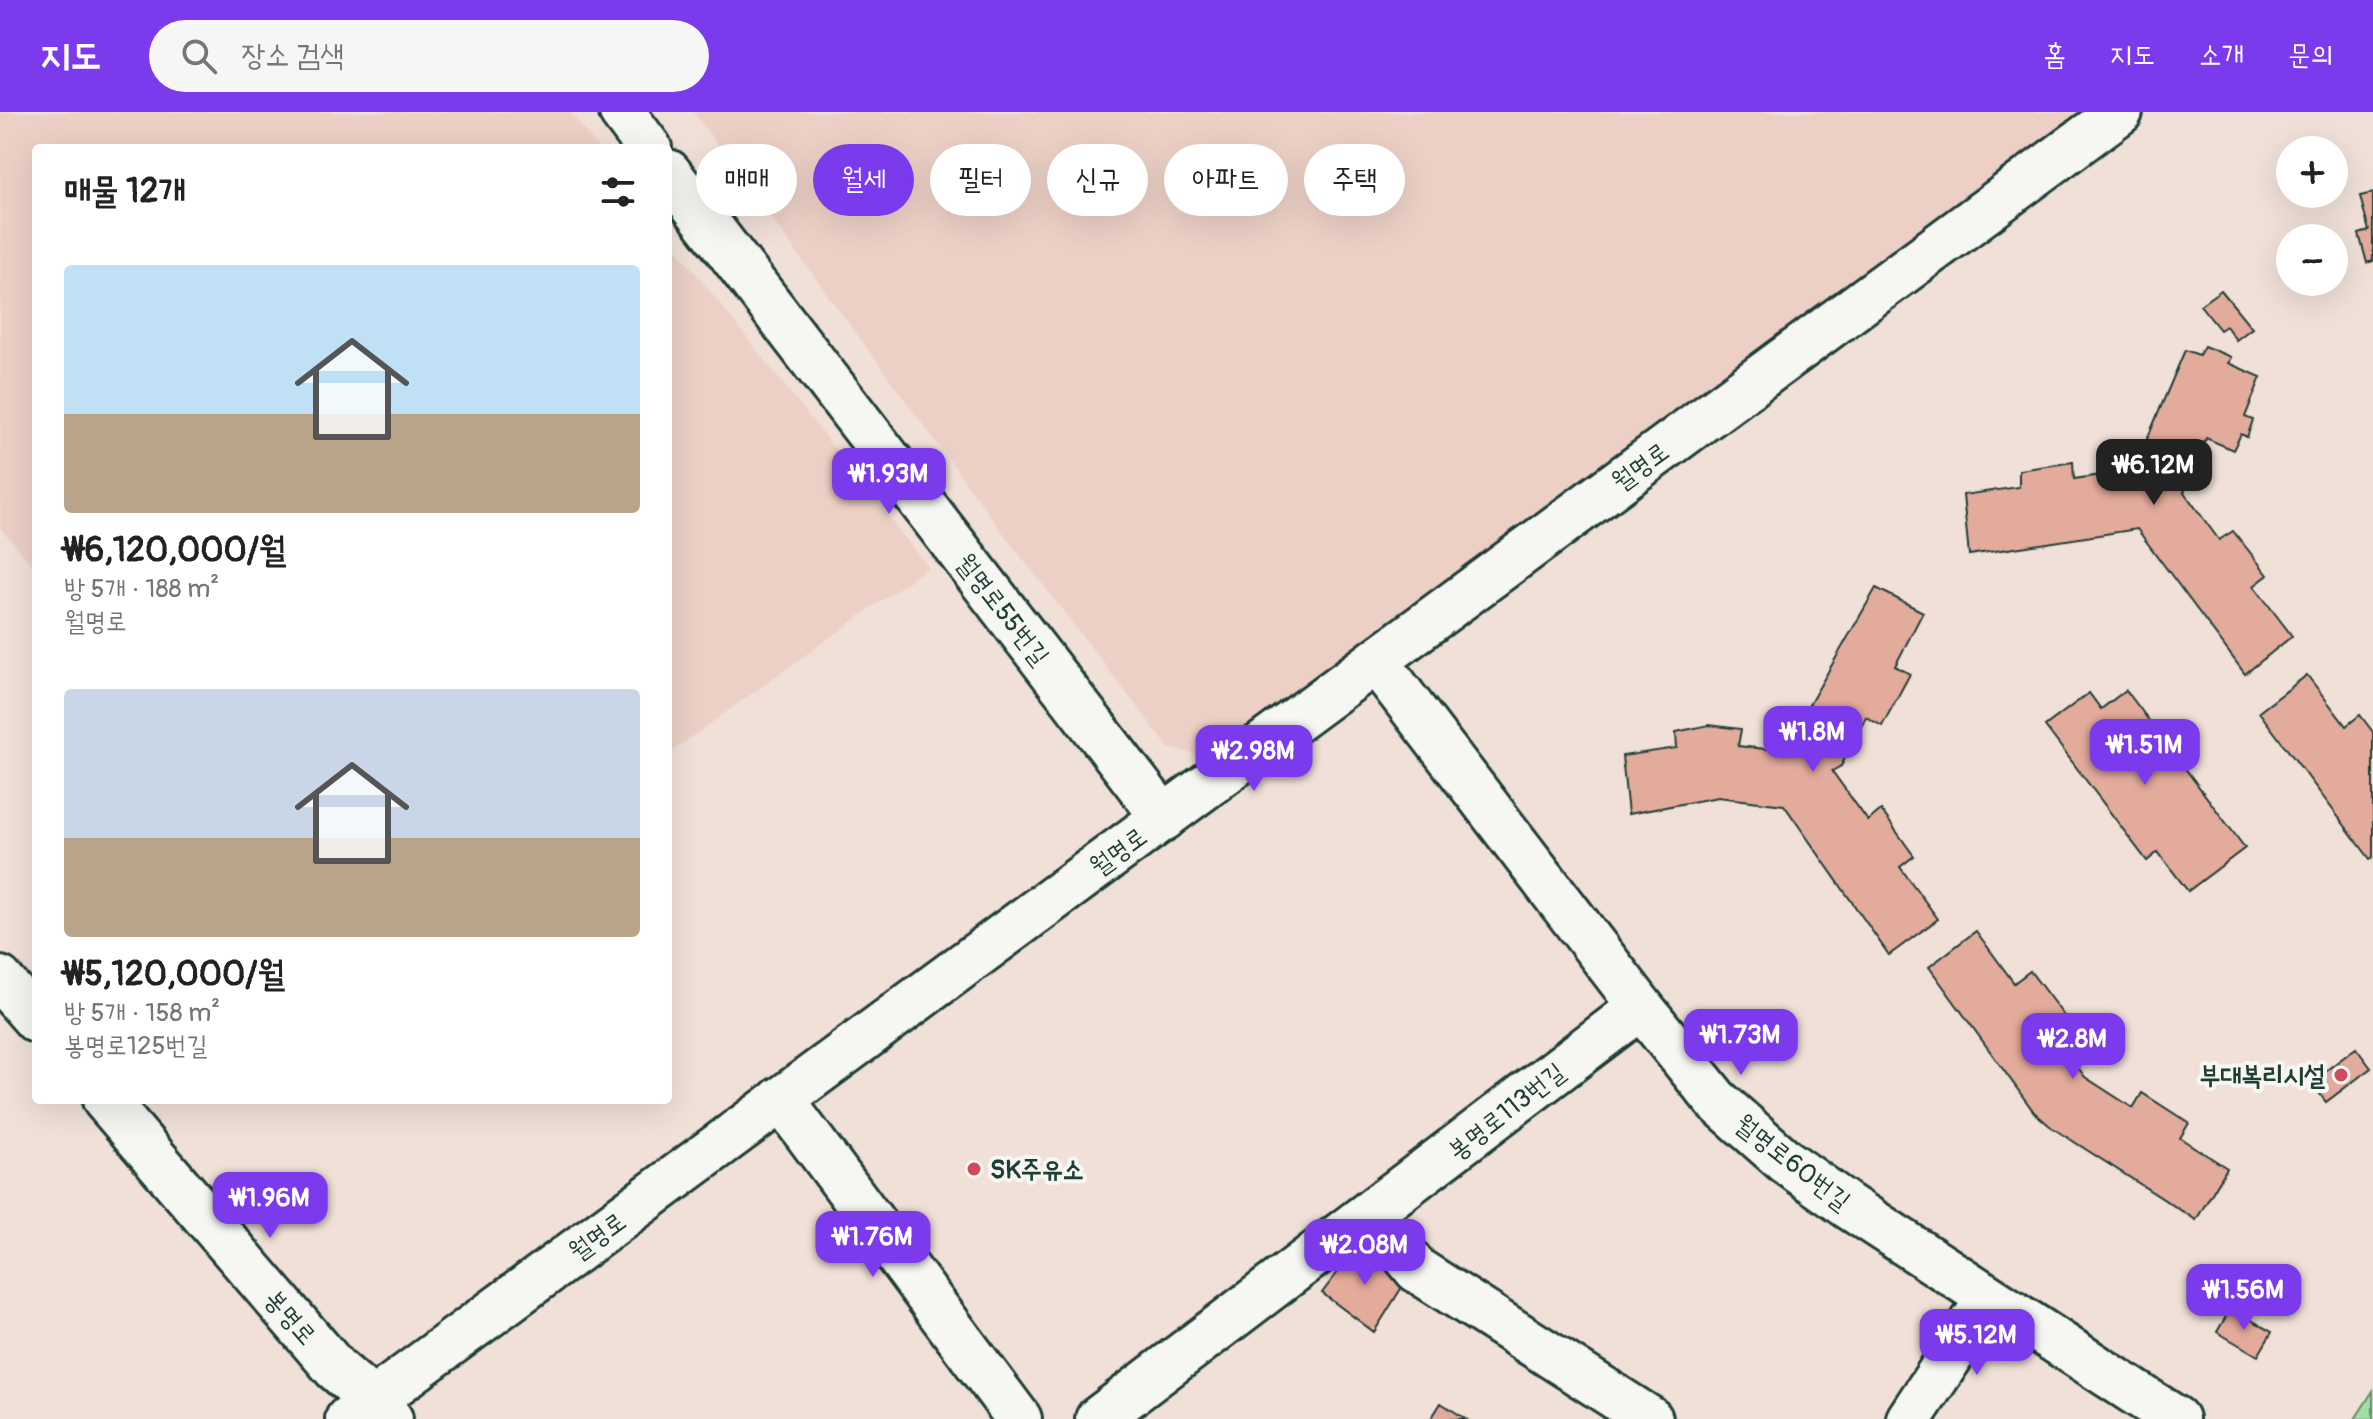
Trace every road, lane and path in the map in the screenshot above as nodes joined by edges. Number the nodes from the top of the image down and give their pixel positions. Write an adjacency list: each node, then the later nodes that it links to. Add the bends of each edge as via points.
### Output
1 (622, 112): 3 (street)
2 (2120, 112): 5 (street, 월명로)
3 (646, 144)
4 (672, 177): 6 (street, 월명로55번길)
5 (1376, 661): 6 (street, 월명로); 8 (street, 월명로60번길)
6 (1164, 818): 10 (street, 월명로)
7 (0, 979): 9 (street)
8 (1641, 1007): 12 (street, 봉명로113번길); 13 (street, 월명로60번길, via 1716,1100 1785,1161)
9 (32, 1015)
10 (781, 1099): 15 (street, 월명로); 16 (street)
11 (108, 1104): 15 (street, 봉명로)
12 (1371, 1214): 14 (street, via 1417,1270); 17 (street, 봉명로113번길)
13 (1989, 1298): 18 (street); 19 (street, 월명로60번길)
14 (1635, 1410)
15 (370, 1413)
16 (1019, 1419)
17 (1098, 1419)
18 (1909, 1419)
19 (2176, 1419)

